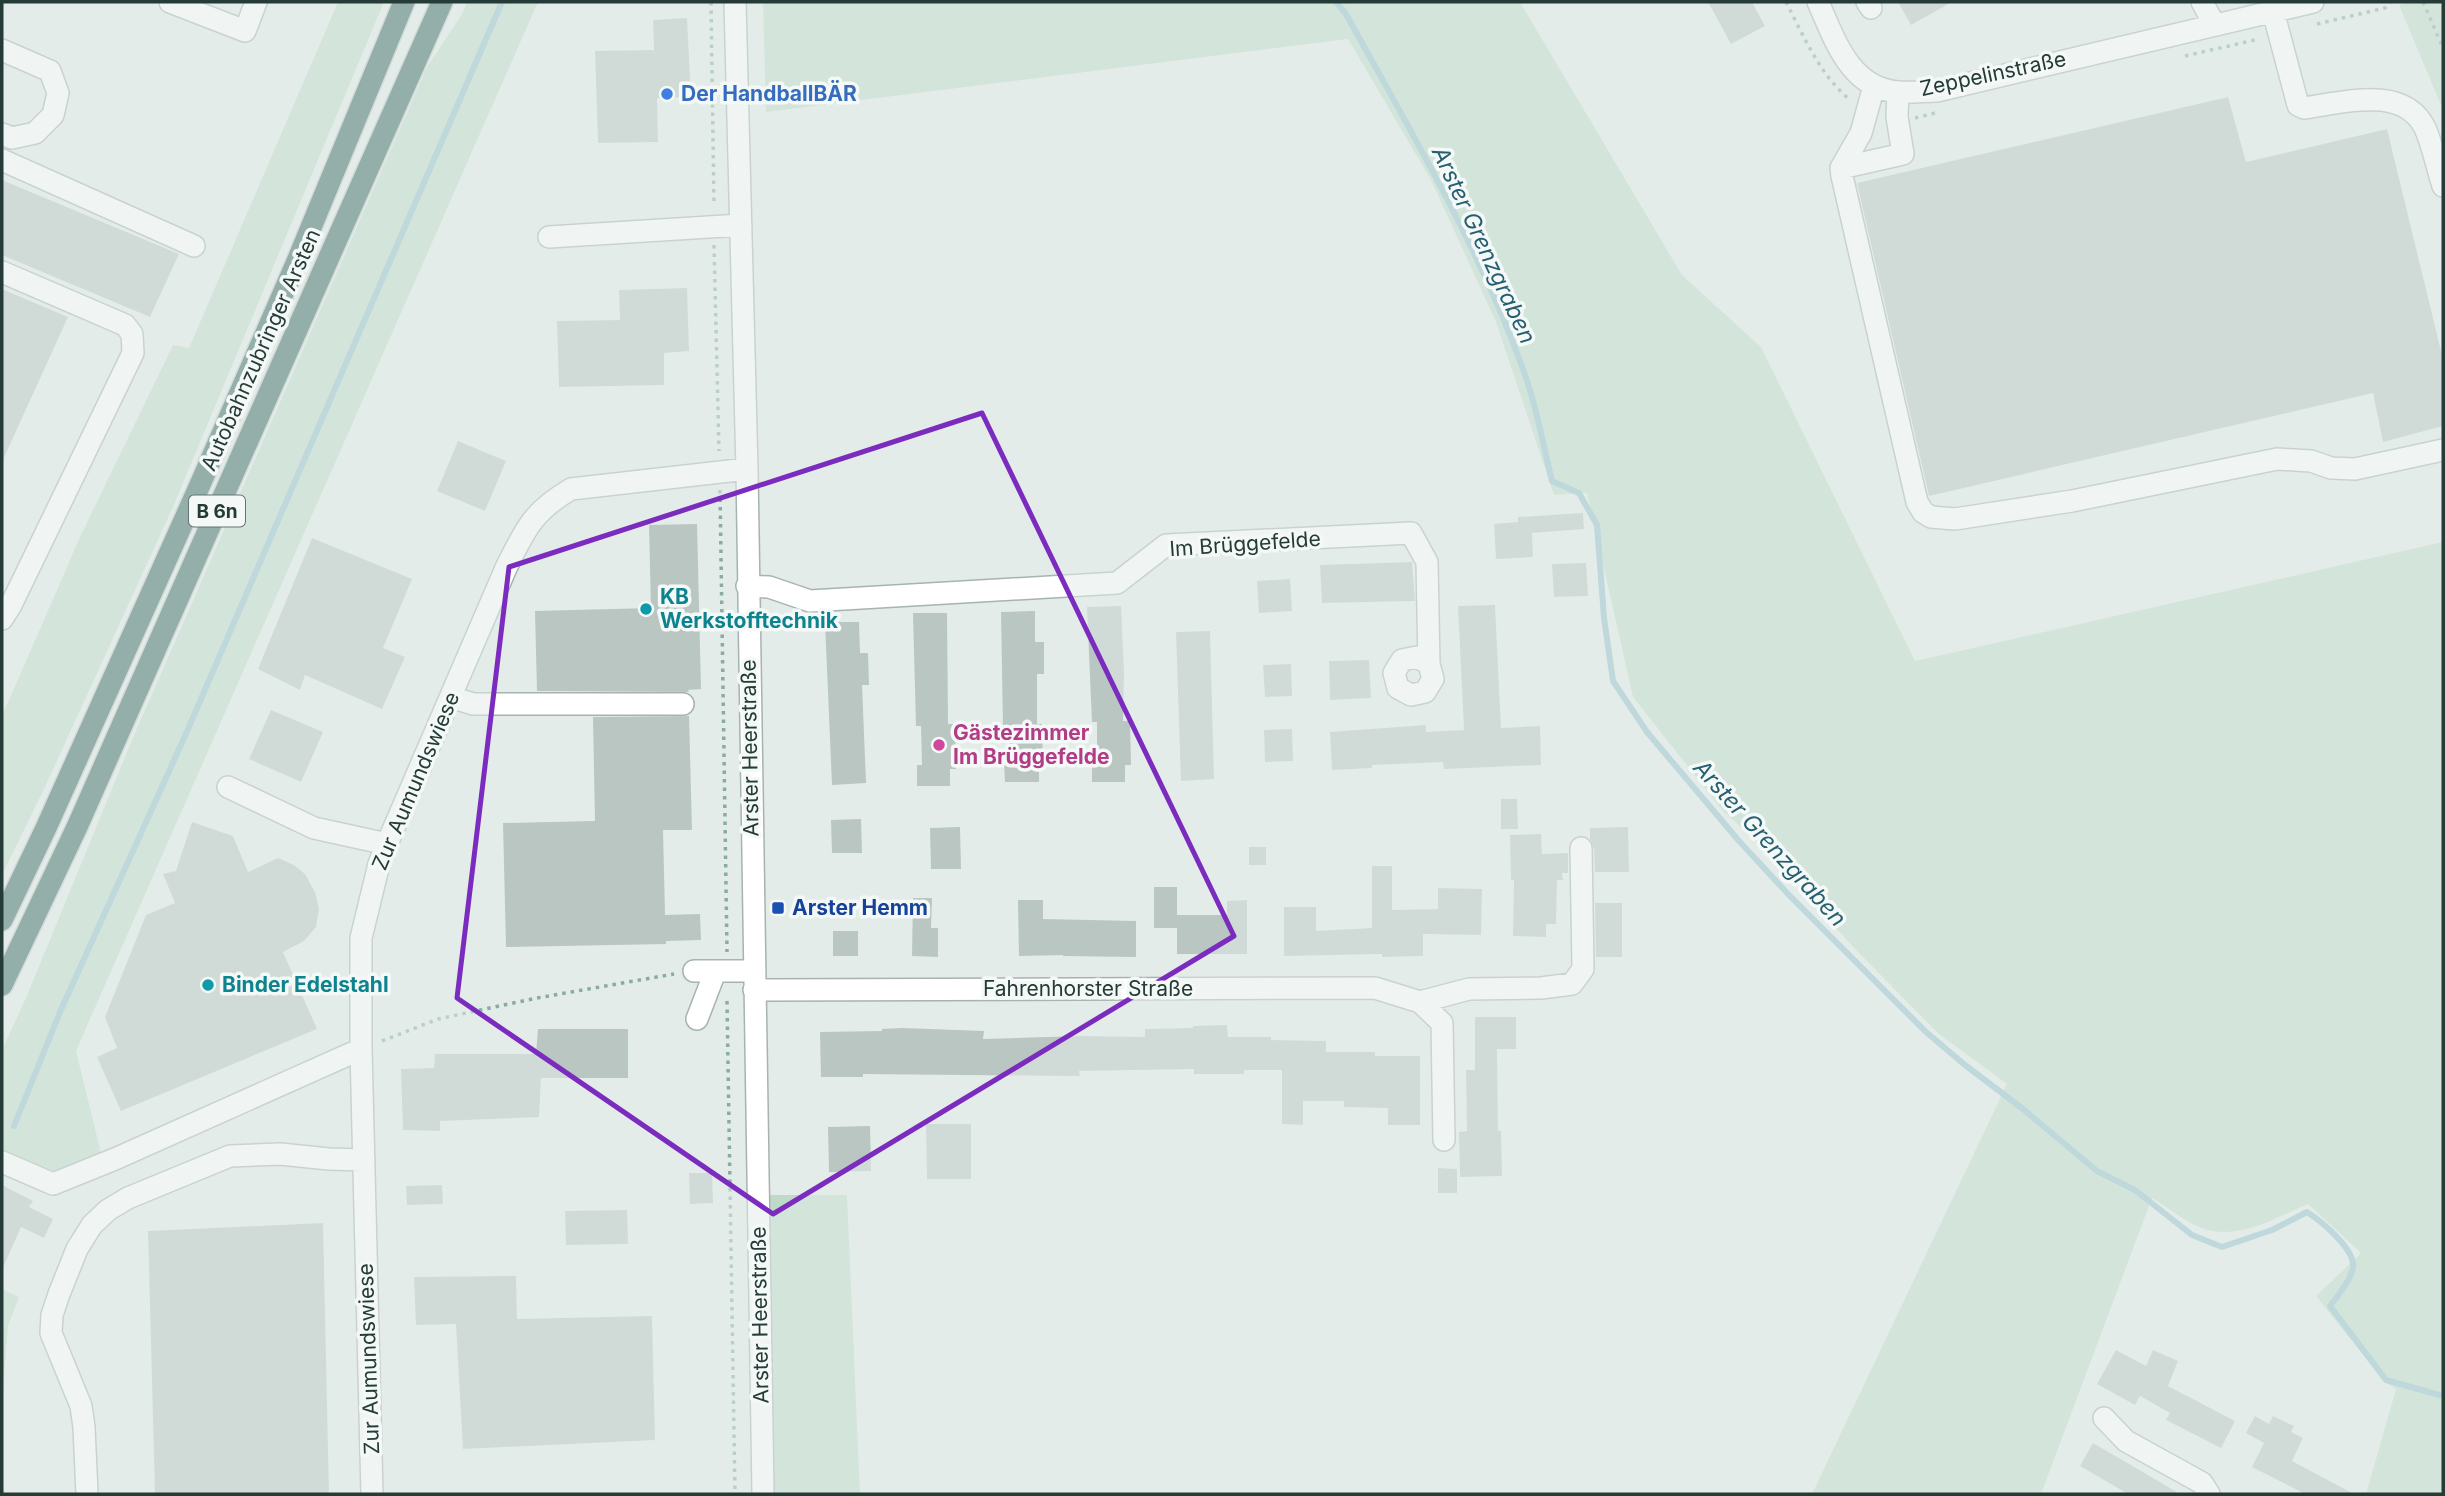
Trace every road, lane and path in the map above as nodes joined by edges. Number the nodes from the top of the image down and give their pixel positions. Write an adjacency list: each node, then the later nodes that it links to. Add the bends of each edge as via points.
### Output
1 (170, 2): 2 (street, via 245,31)
2 (256, 2)
3 (404, 2): 37 (highway, Autobahnzubringer Arsten / B 6n, via 200,487)
4 (442, 2): 40 (highway, Autobahnzubringer Arsten / B 6n, via 78,827)
5 (711, 2): 22 (path)
6 (735, 2): 21 (street, Arster Heerstraße)
7 (1818, 2): 15 (street, Zeppelinstraße, via 1843,57 1857,75)
8 (2202, 2): 12 (street)
9 (2314, 2): 11 (street, Zeppelinstraße)
10 (2423, 2): 13 (path)
11 (2273, 11): 12 (street, Zeppelinstraße); 20 (street, via 2298,105 2373,99 2399,103 2415,113 2425,129)
12 (2214, 24): 16 (street, Zeppelinstraße, via 1937,91)
13 (2443, 48)
14 (2, 50): 17 (street, via 50,71 58,93 54,115 36,133 12,138)
15 (1874, 86): 16 (street, Zeppelinstraße); 19 (street, via 1861,133)
16 (1898, 92): 19 (street, via 1903,154)
17 (2, 134)
18 (2, 160): 24 (street)
19 (1841, 168): 26 (street, via 1917,502 1931,517 1955,519 2072,501 2277,459 2355,468)
20 (2443, 186)
21 (741, 225): 22 (street); 27 (street, Arster Heerstraße)
22 (714, 227): 23 (street); 28 (path)
23 (549, 237)
24 (194, 246)
25 (2, 272): 30 (street, via 125,325 132,334 133,353)
26 (2443, 450)
27 (747, 469): 28 (street, Zur Aumundswiese); 29 (street, Arster Heerstraße)
28 (719, 471): 32 (street, Zur Aumundswiese, via 571,489 550,501 529,523 506,568); 38 (path)
29 (747, 586): 31 (street, Im Brüggefelde, via 769,587 810,601 1117,583 1166,545 1411,533 1427,562); 39 (street, Arster Heerstraße)
30 (2, 620)
31 (1429, 664)
32 (451, 696): 33 (street, via 473,704); 35 (street, Zur Aumundswiese)
33 (683, 705)
34 (228, 787): 35 (street, via 314,828)
35 (387, 844): 43 (street, Zur Aumundswiese, via 361,938)
36 (1581, 848): 41 (street, via 1583,969 1572,984 1469,989)
37 (2, 920)
38 (712, 972): 39 (street, Fahrenhorster Straße); 42 (street); 43 (path, via 537,998 438,1019); 50 (path)
39 (754, 981): 41 (street, Fahrenhorster Straße, via 1375,988); 51 (street, Arster Heerstraße)
40 (2, 985)
41 (1420, 1002): 44 (street, via 1442,1023)
42 (697, 1019)
43 (361, 1049): 45 (street, Zur Aumundswiese); 46 (street, via 53,1184)
44 (1444, 1140)
45 (364, 1160): 48 (street, via 230,1156 128,1198 92,1225 59,1294 51,1333 81,1406); 49 (street, Zur Aumundswiese)
46 (2, 1162)
47 (2104, 1418): 52 (street, via 2126,1441 2203,1483)
48 (87, 1494)
49 (372, 1494)
50 (735, 1494)
51 (763, 1494)
52 (2209, 1494)

